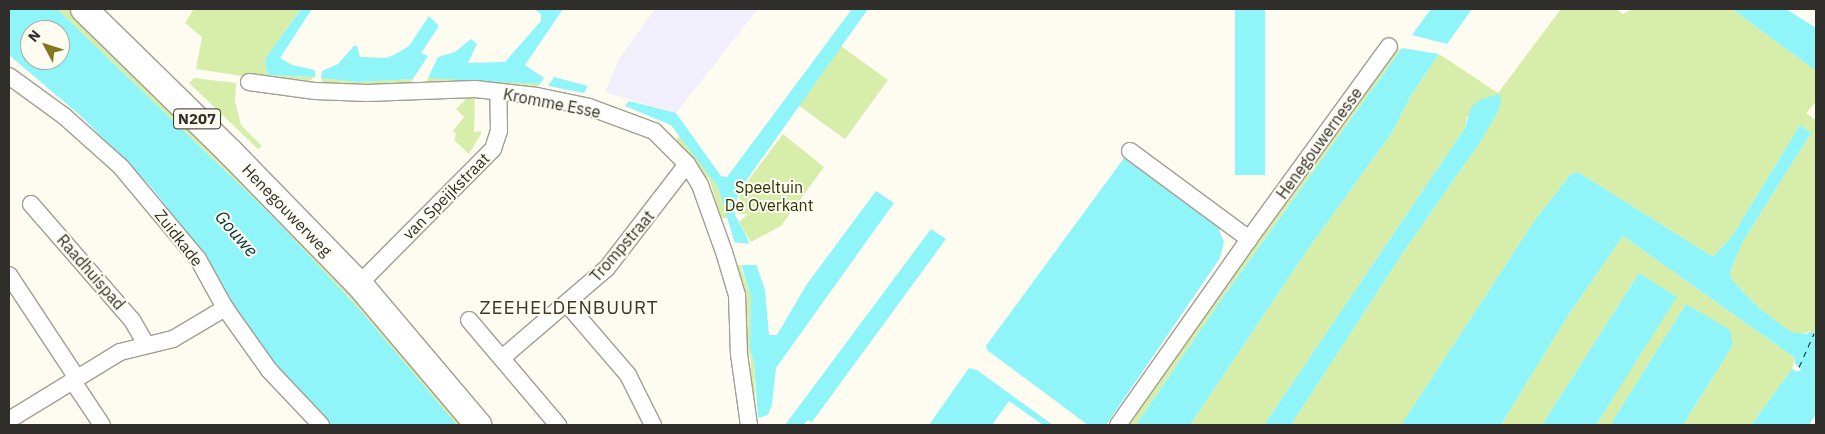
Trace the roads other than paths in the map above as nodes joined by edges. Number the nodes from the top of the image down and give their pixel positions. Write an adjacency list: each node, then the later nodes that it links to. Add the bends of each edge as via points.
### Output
1 (84, 9): 11 (main road, Henegouwerweg / N207)
2 (1389, 46): 9 (street, Henegouwernesse)
3 (9, 76): 13 (street, Zuidkade, via 64,116 121,167 198,259)
4 (249, 82): 5 (street, Kromme Esse, via 315,91 367,93 475,89)
5 (498, 92): 7 (street, Kromme Esse, via 589,107 654,131); 11 (street, van Speijkstraat, via 500,131 493,149)
6 (1130, 151): 9 (street)
7 (687, 164): 12 (street, Trompstraat, via 607,268); 24 (street, Kromme Esse, via 700,185 737,296 738,354)
8 (31, 204): 15 (street, Raadhuispad, via 132,320)
9 (1249, 239): 25 (street, Henegouwernesse)
10 (9, 275): 17 (street)
11 (359, 284): 21 (main road, Henegouwerweg / N207)
12 (567, 304): 16 (street, Trompstraat); 23 (street, via 628,375)
13 (225, 308): 15 (street, via 173,338); 20 (street, Zuidkade, via 269,370)
14 (469, 320): 16 (street)
15 (146, 344): 17 (street, via 120,352)
16 (502, 358): 22 (street)
17 (75, 379): 18 (street); 19 (street)
18 (9, 420)
19 (100, 424)
20 (321, 425)
21 (478, 425)
22 (558, 425)
23 (653, 425)
24 (749, 425)
25 (1118, 425)

